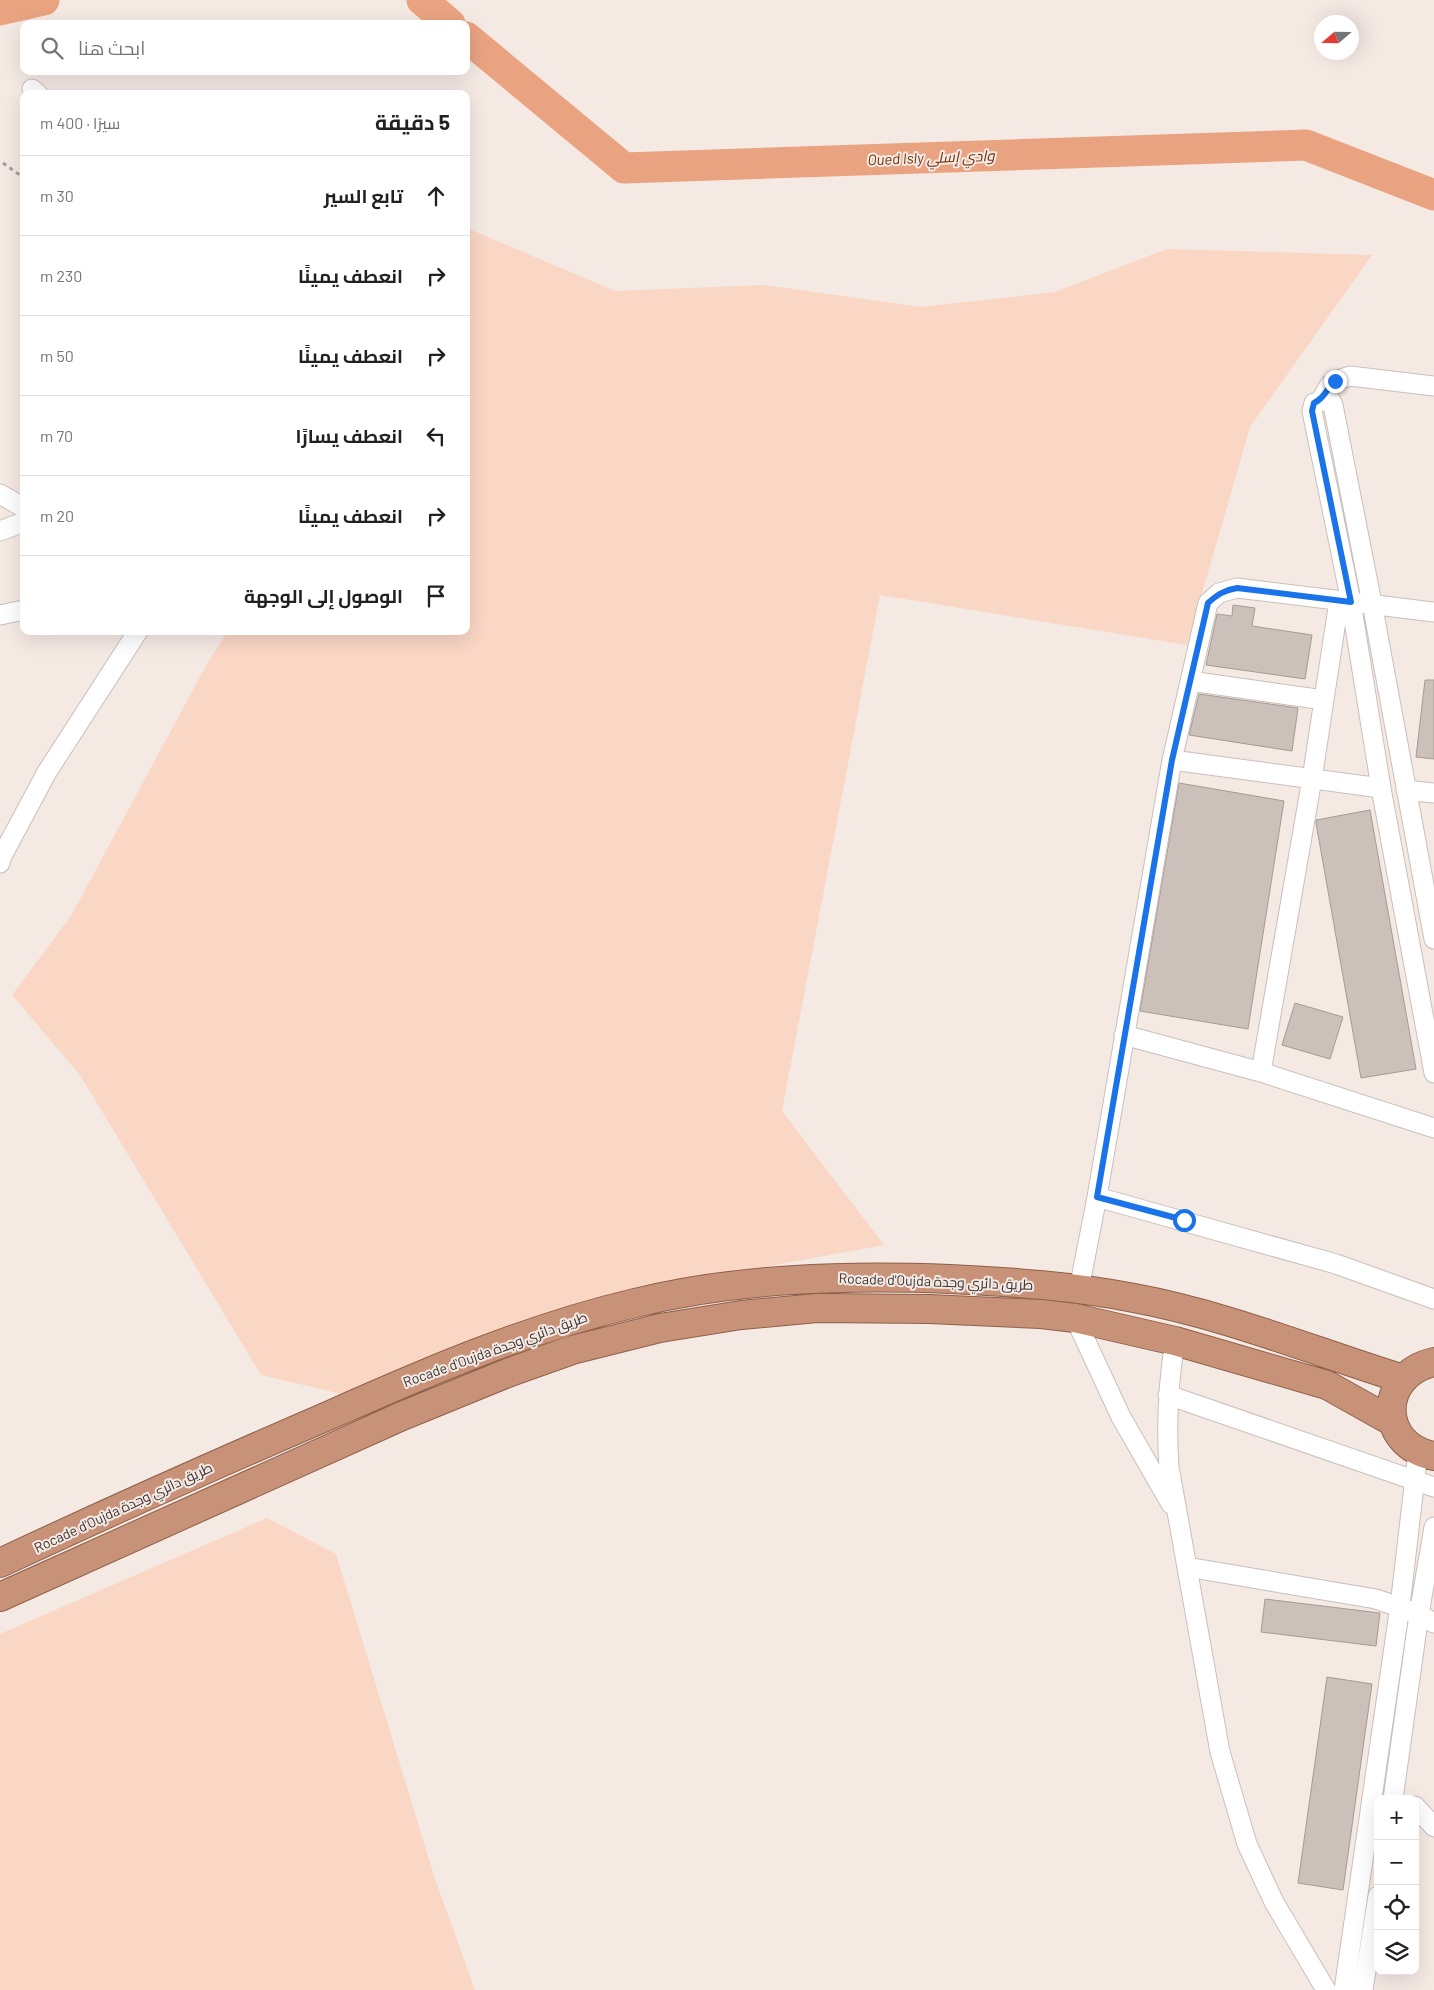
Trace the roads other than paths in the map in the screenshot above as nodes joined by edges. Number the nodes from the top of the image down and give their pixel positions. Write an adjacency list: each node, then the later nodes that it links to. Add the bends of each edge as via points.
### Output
1 (1434, 386): 2 (street, via 1350,376 1335,381)
2 (1321, 400): 7 (street, via 1314,403 1312,411); 8 (street, via 1330,400 1333,406)
3 (0, 494): 4 (street)
4 (20, 506)
5 (20, 523): 6 (street)
6 (0, 530)
7 (1345, 601): 8 (street); 13 (street, via 1237,588 1219,593 1208,603); 14 (street); 17 (street)
8 (1372, 603): 11 (street); 18 (street)
9 (20, 610): 10 (street)
10 (2, 612)
11 (1434, 612)
12 (135, 635): 20 (street, via 47,772)
13 (1190, 681): 14 (street); 15 (street)
14 (1324, 700): 16 (street)
15 (1172, 760): 16 (street); 22 (street)
16 (1312, 779): 17 (street); 23 (street)
17 (1381, 788): 24 (street)
18 (1406, 790): 19 (street); 21 (street)
19 (1434, 793)
20 (1, 857)
21 (1434, 939)
22 (1124, 1035): 23 (street); 26 (street)
23 (1261, 1072): 25 (street)
24 (1434, 1073)
25 (1434, 1128)
26 (1097, 1197): 27 (street); 28 (street, via 1336,1264)
27 (1079, 1289): 32 (highway, Rocade d'Oujda طريق دائري وجدة, via 1136,1298 1201,1314); 40 (highway, Rocade d'Oujda طريق دائري وجدة, via 983,1281 836,1278 760,1283 638,1302 572,1319 430,1371)
28 (1434, 1300)
29 (1075, 1318): 30 (highway, Rocade d'Oujda طريق دائري وجدة); 38 (street, via 1121,1417); 42 (highway, Rocade d'Oujda طريق دائري وجدة, via 929,1309 817,1308 741,1315 610,1340 510,1372 402,1416)
30 (1175, 1341): 33 (street); 34 (highway, Rocade d'Oujda طريق دائري وجدة, via 1327,1386)
31 (1434, 1360): 32 (highway)
32 (1402, 1379): 34 (highway, via 1392,1399)
33 (1168, 1395): 36 (street); 38 (street, via 1169,1467)
34 (1393, 1422): 35 (highway, via 1407,1444)
35 (1426, 1454): 36 (street)
36 (1416, 1479): 37 (street); 43 (street)
37 (1434, 1487)
38 (1178, 1516): 41 (street)
39 (1434, 1527): 44 (street)
40 (0, 1563)
41 (1187, 1567): 43 (street, via 1376,1599); 49 (street, via 1220,1752 1247,1844 1274,1902)
42 (0, 1597)
43 (1400, 1606): 44 (street); 50 (street)
44 (1427, 1619): 45 (street)
45 (1394, 1791)
46 (1419, 1810): 47 (street)
47 (1434, 1827)
48 (1374, 1921): 51 (street)
49 (1326, 1990)
50 (1344, 1990)
51 (1363, 1990)

